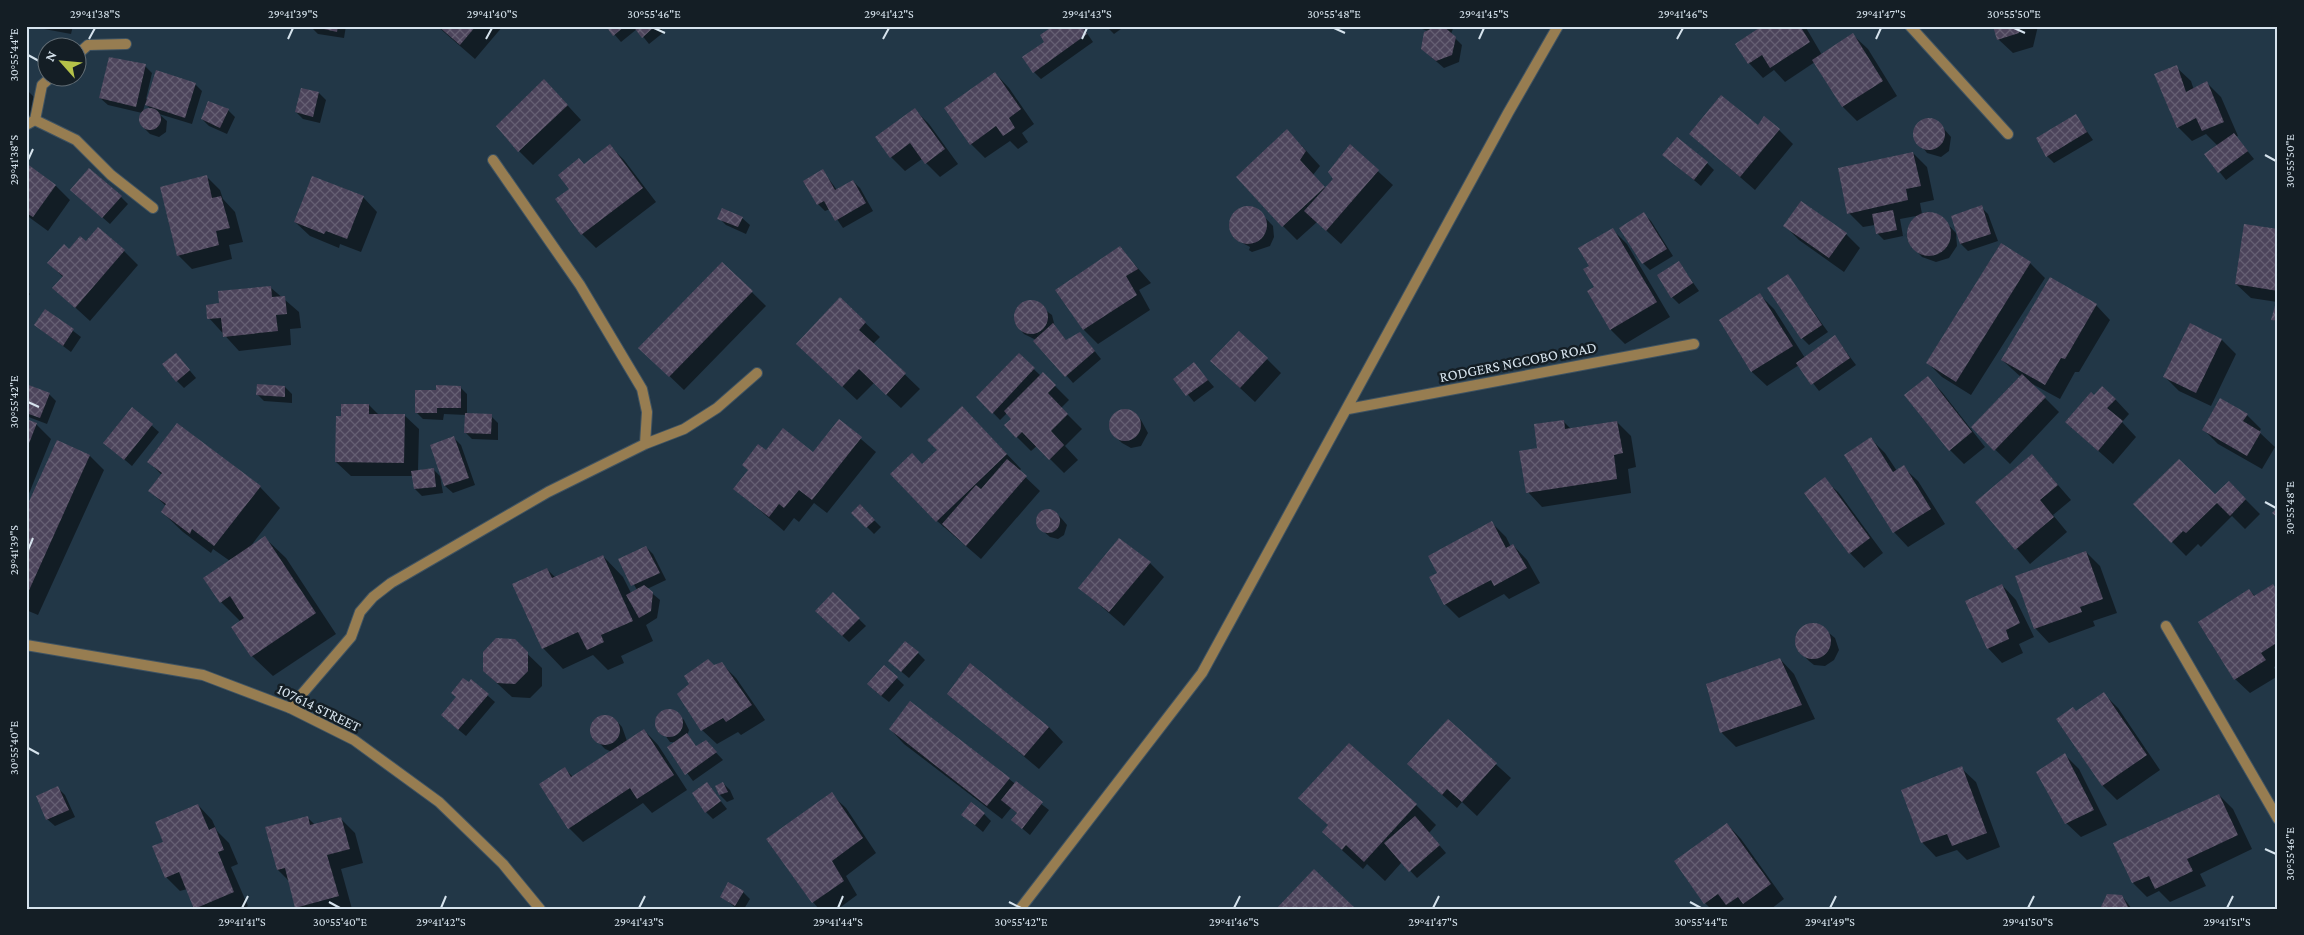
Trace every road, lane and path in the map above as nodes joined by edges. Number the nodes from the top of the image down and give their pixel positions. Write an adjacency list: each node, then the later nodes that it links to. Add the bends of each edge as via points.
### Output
1 (1558, 26): 12 (street)
2 (1910, 26): 7 (street)
3 (126, 44): 4 (street)
4 (88, 45)
5 (41, 88): 6 (street)
6 (31, 122): 9 (street, via 76,140 111,175)
7 (2008, 134)
8 (493, 160): 13 (street, via 580,285 633,372 642,389 646,412)
9 (152, 208)
10 (1694, 344): 12 (street, RODGERS NGCOBO ROAD)
11 (757, 373): 13 (street, via 693,424)
12 (1348, 409): 19 (street, via 1202,673)
13 (645, 444): 16 (street, via 548,492 391,583 360,612 351,637)
14 (2166, 626): 17 (street)
15 (26, 645): 16 (street, 107614 STREET, via 203,675)
16 (290, 708): 18 (street, 107614 STREET, via 354,740 439,802 503,864)
17 (2278, 818)
18 (540, 909)
19 (1020, 909)

